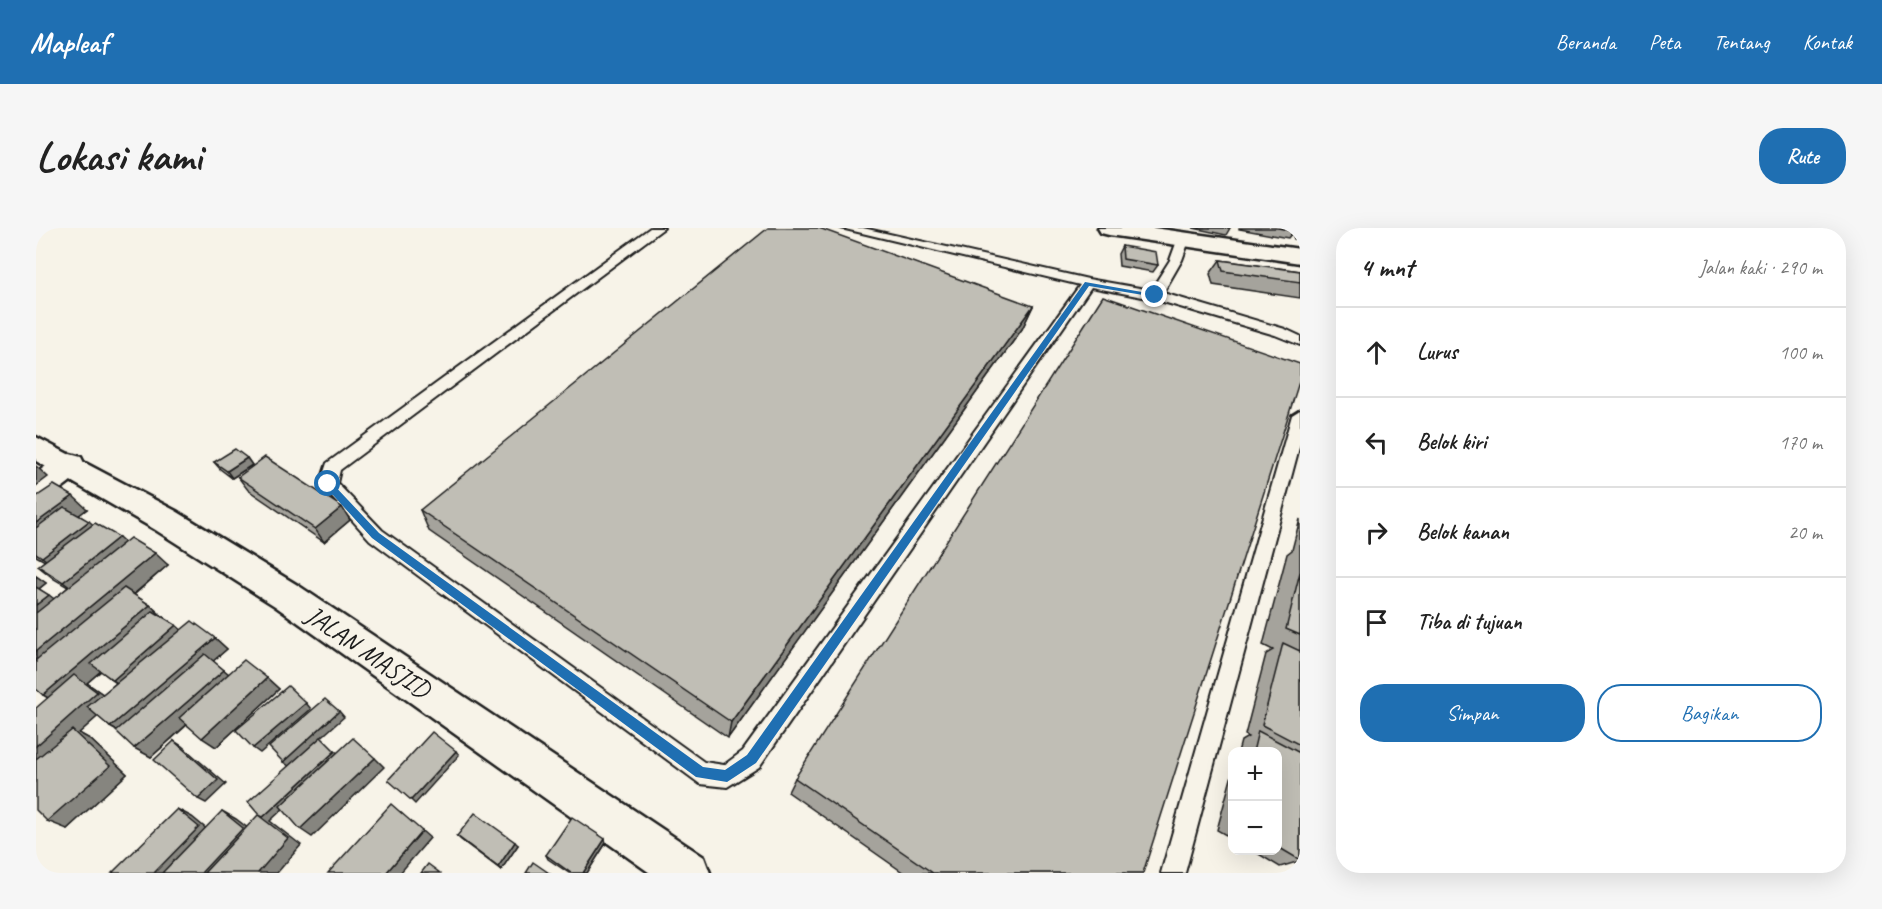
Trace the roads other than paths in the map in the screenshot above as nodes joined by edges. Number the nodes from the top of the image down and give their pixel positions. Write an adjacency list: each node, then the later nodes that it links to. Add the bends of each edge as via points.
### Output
1 (658, 228): 6 (lane, via 333,468 328,484 376,536 700,773 727,776 752,759)
2 (847, 228): 6 (lane)
3 (1110, 228): 4 (street)
4 (1184, 238): 5 (street); 7 (lane)
5 (1300, 256)
6 (1088, 284): 7 (lane)
7 (1155, 295): 8 (lane)
8 (1300, 341)
9 (1300, 415): 14 (lane)
10 (36, 448): 11 (street, JALAN MASJID)
11 (70, 465): 12 (street); 13 (street, JALAN MASJID, via 287,596)
12 (36, 489)
13 (688, 873)
14 (1173, 873)

